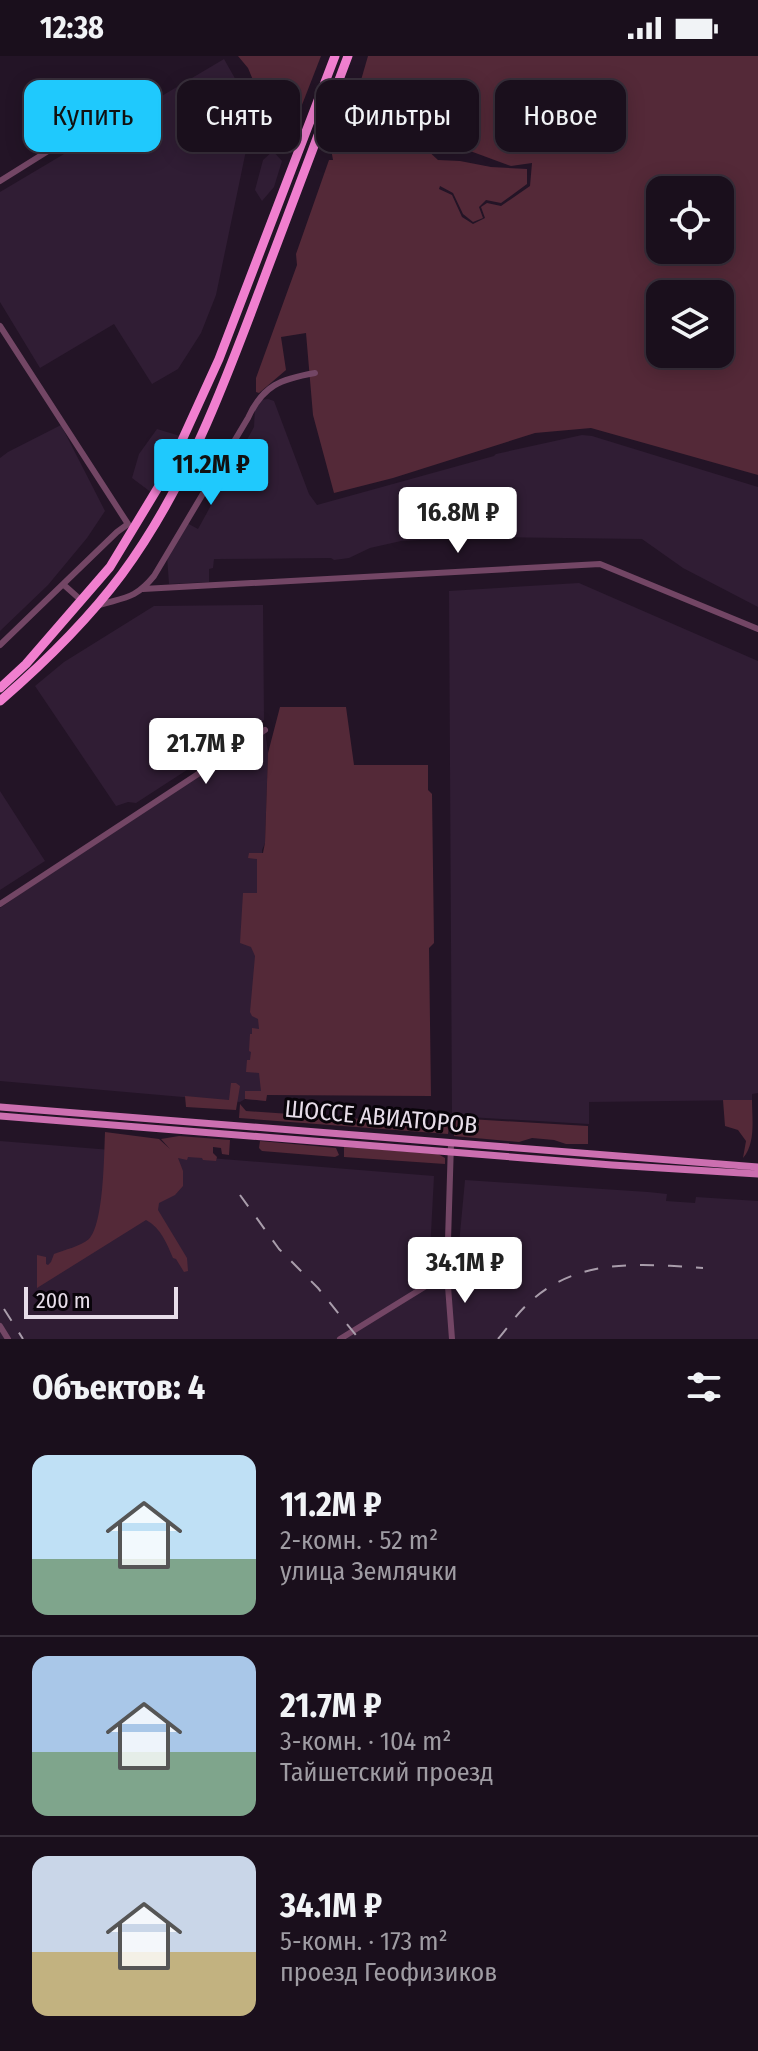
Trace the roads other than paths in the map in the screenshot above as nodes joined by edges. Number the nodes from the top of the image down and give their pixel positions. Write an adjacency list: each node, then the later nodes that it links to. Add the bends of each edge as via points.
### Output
1 (335, 56): 7 (highway, via 219,359)
2 (348, 56): 12 (highway, via 206,427 148,534)
3 (46, 152): 4 (street)
4 (0, 181)
5 (0, 326): 8 (street)
6 (315, 373): 10 (street, via 281,381 256,401)
7 (144, 512): 8 (highway); 11 (highway)
8 (128, 524): 9 (street)
9 (64, 585): 11 (street); 14 (street)
10 (143, 589): 12 (street); 13 (street, via 600,564)
11 (82, 601): 15 (highway)
12 (96, 606): 16 (highway)
13 (758, 629)
14 (0, 645)
15 (0, 688)
16 (0, 701)
17 (265, 730): 18 (street)
18 (0, 904)
19 (0, 1107): 21 (main road, ШОССЕ АВИАТОРОВ)
20 (0, 1116): 21 (main road, ШОССЕ АВИАТОРОВ)
21 (450, 1147): 22 (main road, ШОССЕ АВИАТОРОВ); 23 (main road, ШОССЕ АВИАТОРОВ); 24 (street)
22 (758, 1167)
23 (758, 1174)
24 (447, 1273): 27 (street); 28 (street)
25 (0, 1326): 26 (street)
26 (8, 1339)
27 (340, 1339)
28 (452, 1339)

